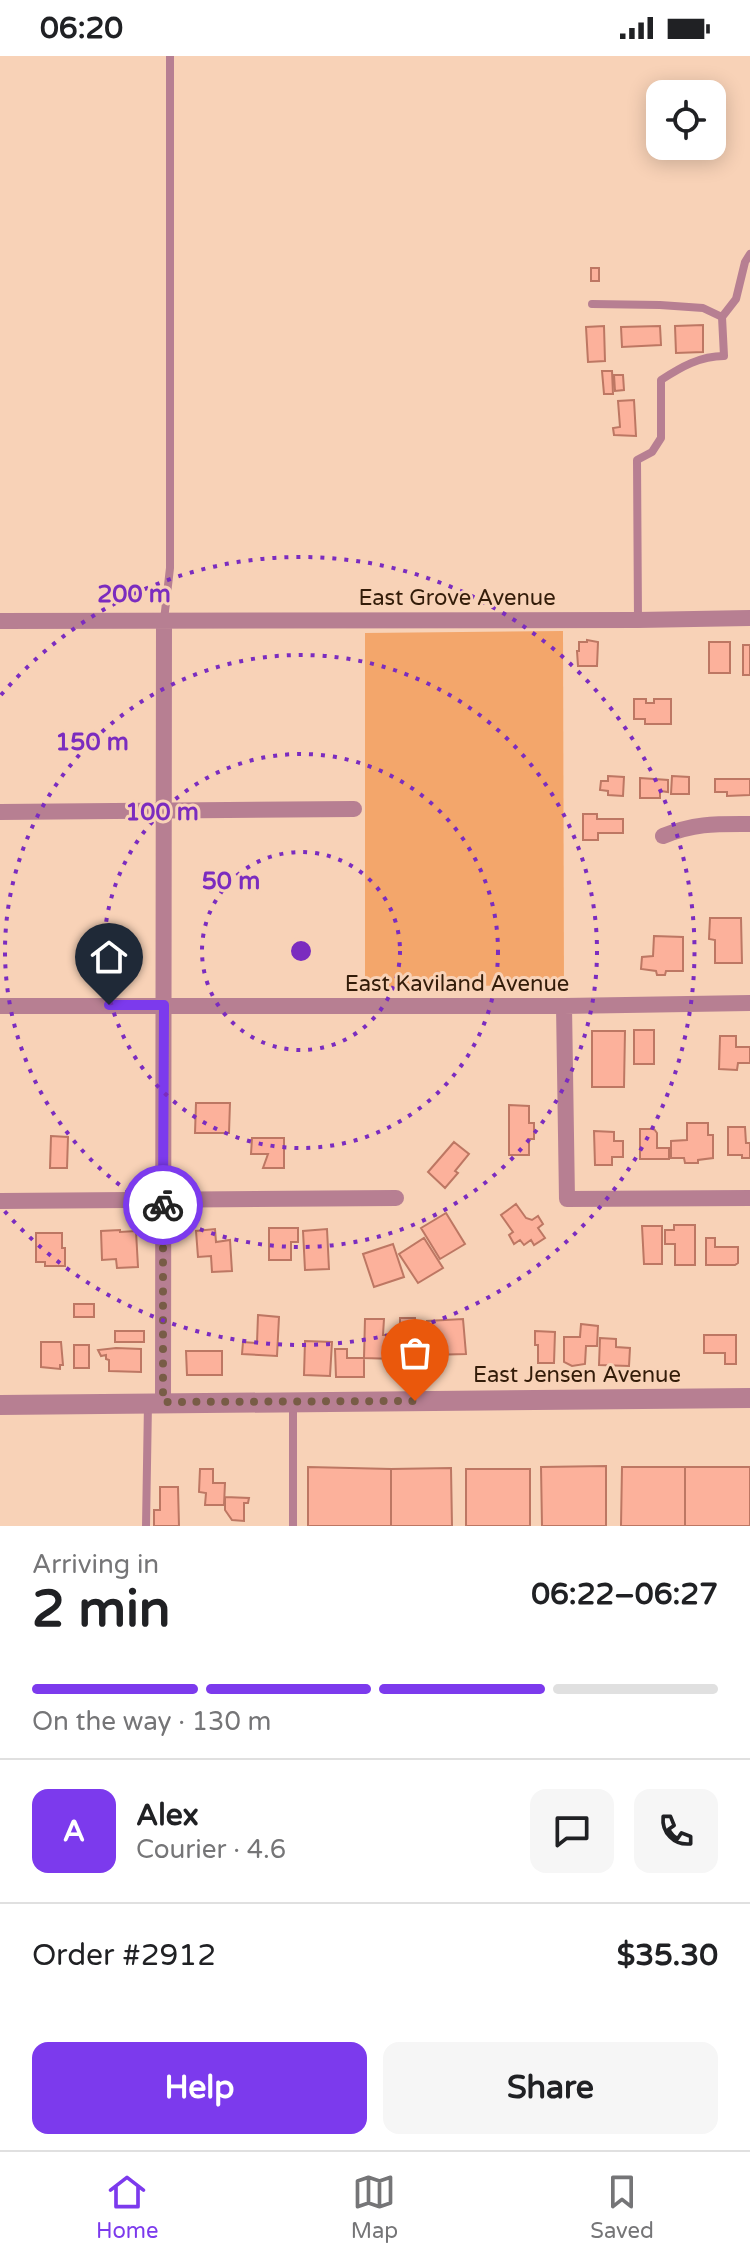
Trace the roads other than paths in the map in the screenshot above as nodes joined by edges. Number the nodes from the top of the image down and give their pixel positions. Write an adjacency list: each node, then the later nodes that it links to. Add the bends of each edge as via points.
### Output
1 (170, 56): 6 (lane, via 170,568)
2 (750, 254): 4 (lane, via 736,299)
3 (592, 304): 4 (lane, via 703,308)
4 (722, 317): 7 (lane, via 724,356 684,365 661,380 661,438 652,452 637,460)
5 (750, 618): 7 (street, East Grove Avenue)
6 (164, 620): 7 (street, East Grove Avenue); 8 (street, East Grove Avenue); 10 (street)
7 (638, 620)
8 (0, 621)
9 (354, 809): 10 (street)
10 (164, 810): 11 (street); 15 (street)
11 (0, 812)
12 (750, 824): 13 (street, via 703,824)
13 (663, 836)
14 (750, 1003): 17 (street, East Kaviland Avenue)
15 (164, 1005): 16 (street, East Kaviland Avenue); 17 (street, East Kaviland Avenue); 20 (street)
16 (0, 1006)
17 (564, 1006): 19 (street, via 567,1199)
18 (396, 1198): 20 (street)
19 (750, 1198)
20 (163, 1200): 21 (street); 24 (street)
21 (0, 1201)
22 (750, 1398): 23 (street, East Jensen Avenue)
23 (293, 1401): 24 (street, East Jensen Avenue); 27 (lane)
24 (156, 1402): 25 (street, East Jensen Avenue); 26 (lane)
25 (0, 1405)
26 (146, 1526)
27 (293, 1526)

